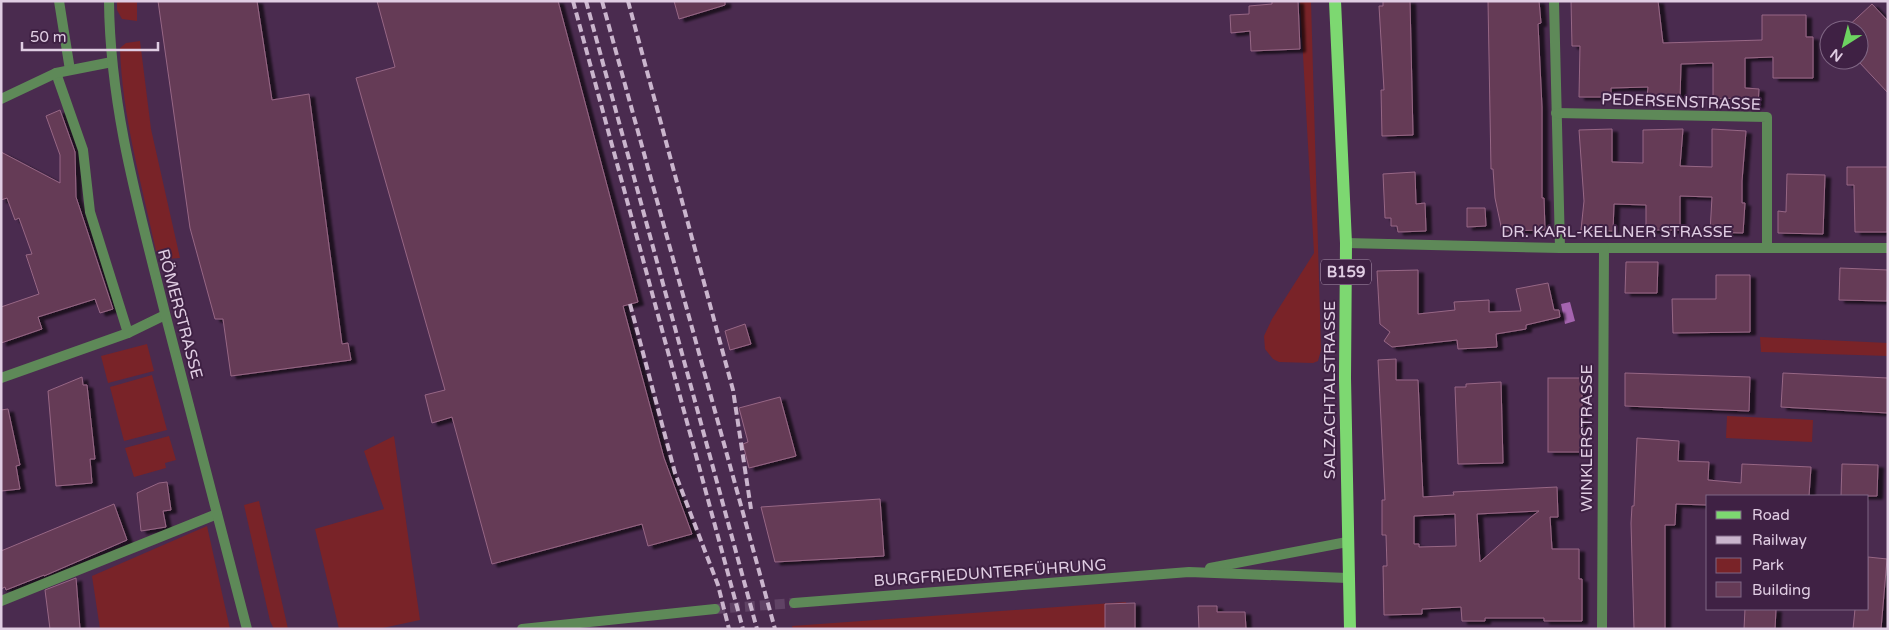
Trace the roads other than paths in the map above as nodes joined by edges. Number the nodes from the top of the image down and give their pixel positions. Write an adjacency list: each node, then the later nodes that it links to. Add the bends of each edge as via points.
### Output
1 (59, 1): 6 (street)
2 (109, 1): 5 (street, RÖMERSTRASSE)
3 (1335, 1): 10 (main road, SALZACHTALSTRASSE / B159)
4 (1554, 1): 9 (street)
5 (112, 62): 6 (street); 15 (street, RÖMERSTRASSE, via 126,156)
6 (70, 70): 7 (street)
7 (56, 73): 8 (street); 16 (street, via 83,150 90,212)
8 (1, 99)
9 (1556, 113): 11 (street, PEDERSENSTRASSE, via 1766,117); 12 (street)
10 (1346, 243): 12 (street, DR. KARL-KELLNER STRASSE); 19 (main road, SALZACHTALSTRASSE / B159)
11 (1767, 247): 13 (street, DR. KARL-KELLNER STRASSE); 14 (street, DR. KARL-KELLNER STRASSE)
12 (1560, 248): 13 (street, DR. KARL-KELLNER STRASSE)
13 (1604, 248): 28 (street, WINKLERSTRASSE)
14 (1888, 248)
15 (165, 315): 16 (street); 18 (street, RÖMERSTRASSE)
16 (128, 333): 17 (street)
17 (1, 378)
18 (217, 514): 22 (street); 25 (street, RÖMERSTRASSE)
19 (1347, 542): 20 (street, BURGFRIEDUNTERFÜHRUNG); 21 (main road, SALZACHTALSTRASSE / B159)
20 (1189, 572): 21 (street, BURGFRIEDUNTERFÜHRUNG); 23 (street, BURGFRIEDUNTERFÜHRUNG)
21 (1348, 578): 27 (main road, SALZACHTALSTRASSE / B159)
22 (1, 601)
23 (794, 603)
24 (715, 609): 26 (street)
25 (247, 629)
26 (522, 629)
27 (1350, 629)
28 (1602, 629)

